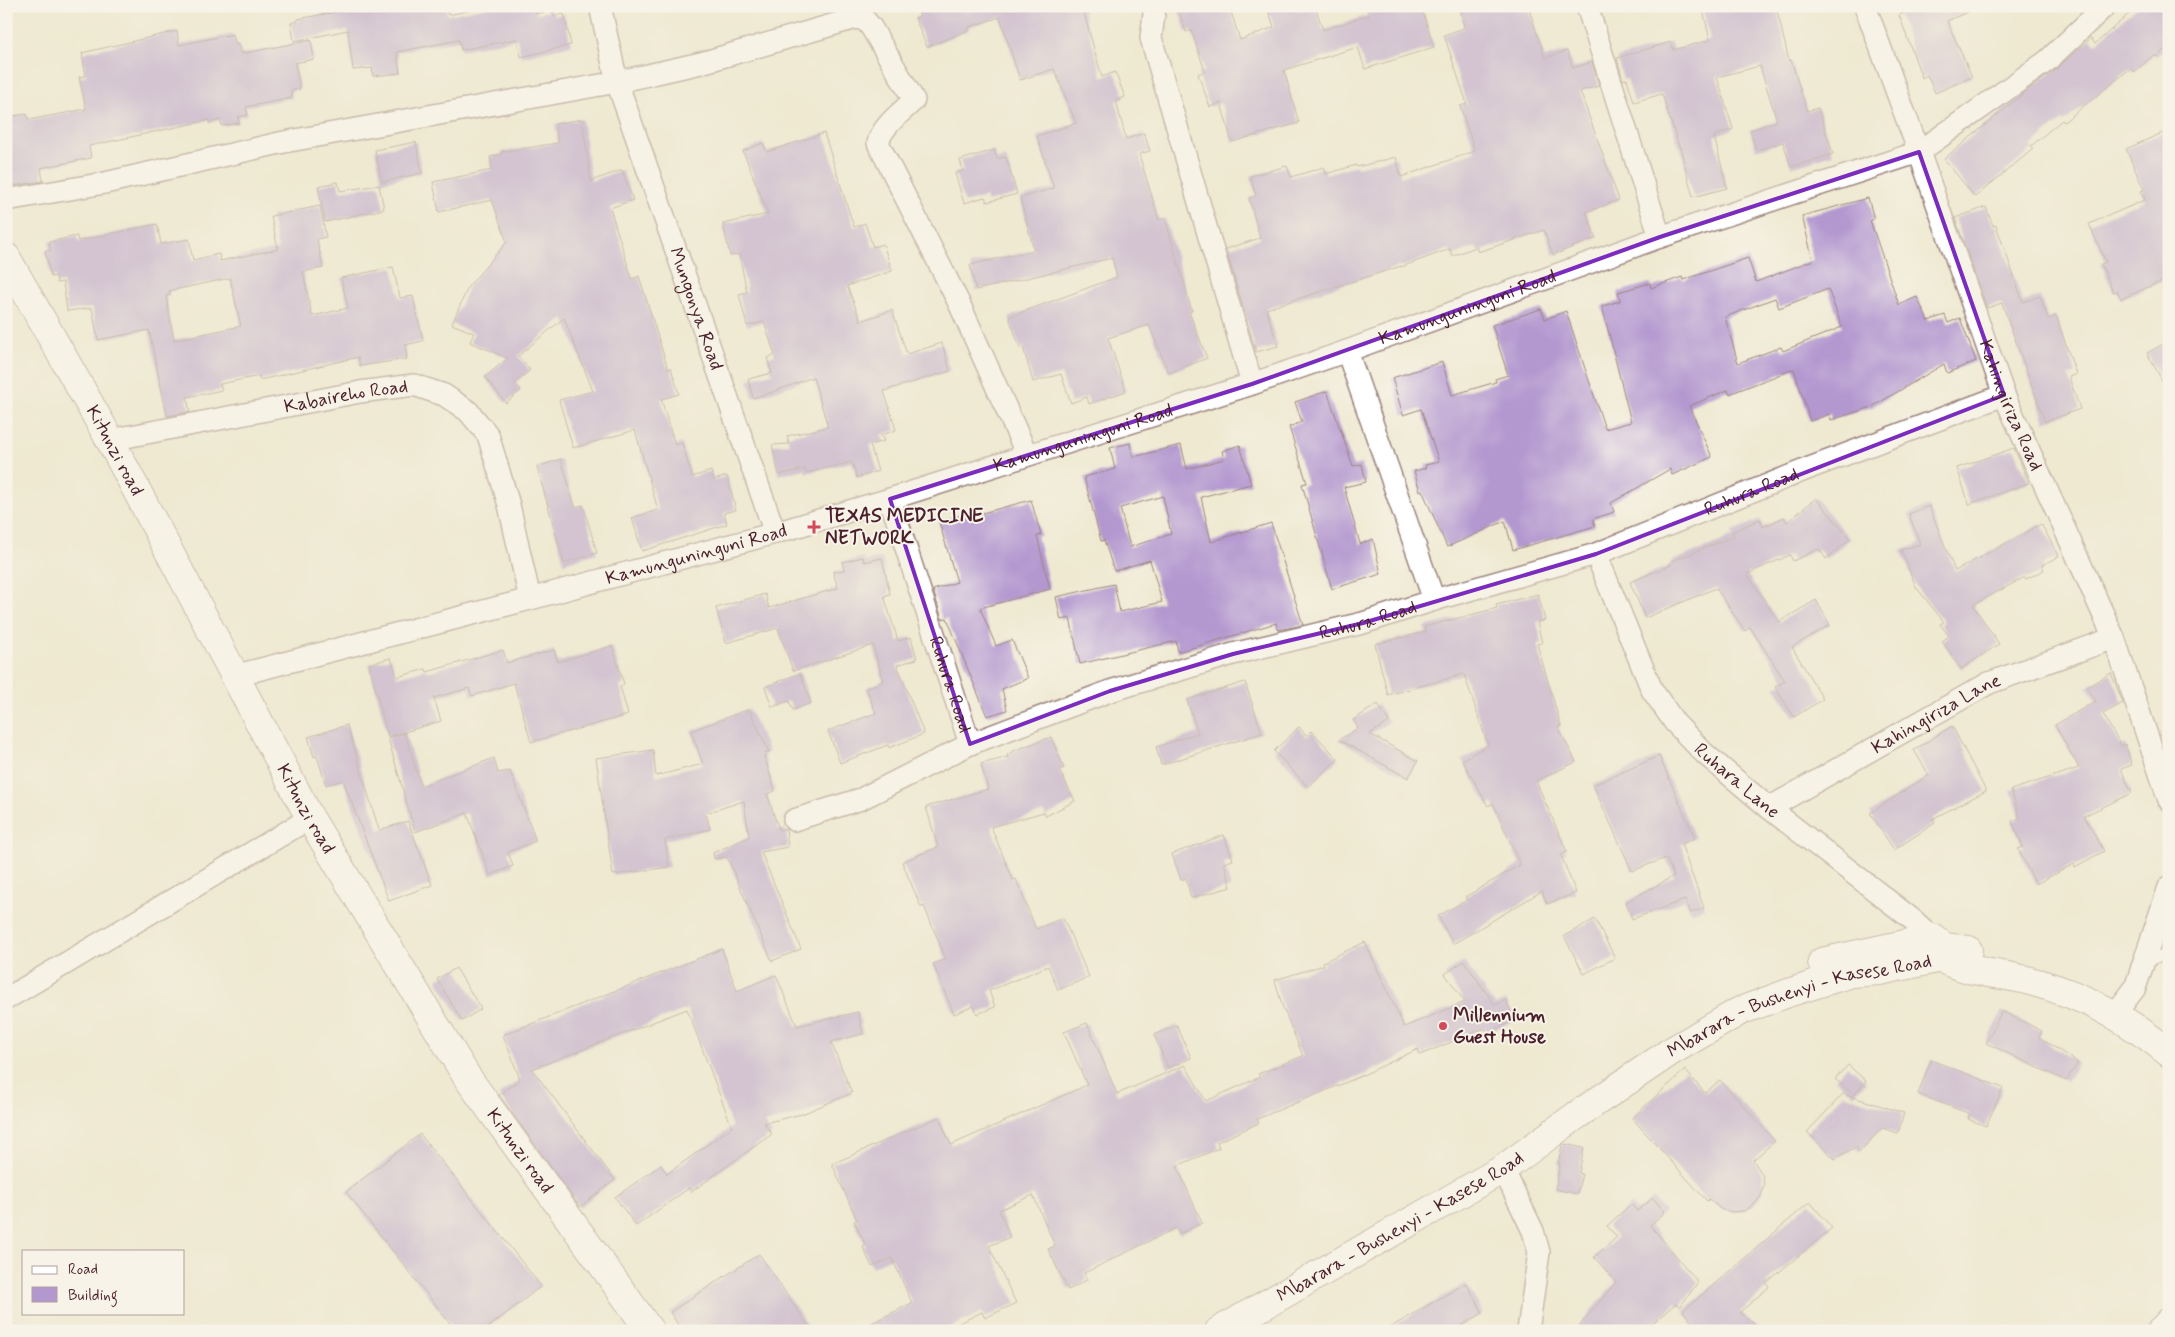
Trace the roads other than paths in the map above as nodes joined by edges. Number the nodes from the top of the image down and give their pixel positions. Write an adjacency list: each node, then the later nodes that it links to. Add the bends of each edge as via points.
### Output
1 (600, 6): 6 (street, Mungonya Road)
2 (1155, 6): 12 (street, via 1151,38)
3 (1587, 6): 9 (street)
4 (1865, 6): 7 (street, Kahingiriza Road)
5 (2106, 6): 7 (street, Kamunguninguni Road, via 2047,61)
6 (617, 82): 8 (street, via 284,142 105,183); 15 (street, via 702,63 856,18 864,20 914,100 888,127 878,143 959,303); 17 (street, Mungonya Road)
7 (1919, 152): 9 (street, Kamunguninguni Road); 13 (street, Kahingiriza Road)
8 (6, 200)
9 (1660, 237): 11 (street, Kamunguninguni Road)
10 (6, 257): 14 (street, Kitunzi road)
11 (1348, 351): 12 (street, Kamunguninguni Road); 20 (street)
12 (1252, 384): 15 (street, Kamunguninguni Road)
13 (2004, 395): 18 (street, Ruhura Road, via 1812,467); 21 (street, Kahingiriza Road)
14 (110, 440): 19 (street, Kabaireho Road, via 414,384 444,395 468,411 488,435 509,505); 22 (street, Kitunzi road)
15 (1027, 454): 16 (street, Kamunguninguni Road)
16 (890, 499): 17 (street, Kamunguninguni Road); 23 (street, Ruhura Road)
17 (775, 533): 19 (street, Kamunguninguni Road)
18 (1596, 554): 20 (street, Ruhura Road); 25 (street, Ruhara Lane, via 1652,690 1675,723 1705,754)
19 (530, 599): 22 (street, Kamunguninguni Road)
20 (1434, 600): 23 (street, Ruhura Road, via 1363,623 1233,654 1110,690)
21 (2114, 638): 24 (street, Kahingiriza Road); 25 (street, Kahingiriza Lane, via 1989,683)
22 (234, 676): 26 (street, Kitunzi road)
23 (970, 744): 27 (street, via 861,799)
24 (2169, 800)
25 (1769, 808): 29 (street, Ruhara Lane, via 1913,920)
26 (310, 818): 32 (street); 39 (street, Kitunzi road, via 467,1077)
27 (794, 820)
28 (2169, 887): 31 (street)
29 (1937, 948): 33 (street, Mbarara - Bushenyi - Kasese Road, via 1973,950 2029,964 2090,985); 36 (street, Mbarara - Bushenyi - Kasese Road, via 1822,962 1768,982 1718,1006 1636,1062 1577,1115)
30 (2169, 954): 31 (lane)
31 (2145, 960): 33 (street, via 2135,988)
32 (6, 999)
33 (2119, 1009): 34 (street, Mbarara - Bushenyi - Kasese Road); 35 (street, Mbarara - Bushenyi - Kasese Road)
34 (2169, 1036)
35 (2169, 1053)
36 (1503, 1169): 38 (street, via 1534,1232 1539,1252); 40 (street, Mbarara - Bushenyi - Kasese Road)
37 (2169, 1322): 41 (street)
38 (1531, 1329)
39 (650, 1331)
40 (1219, 1331)
41 (2162, 1331)

